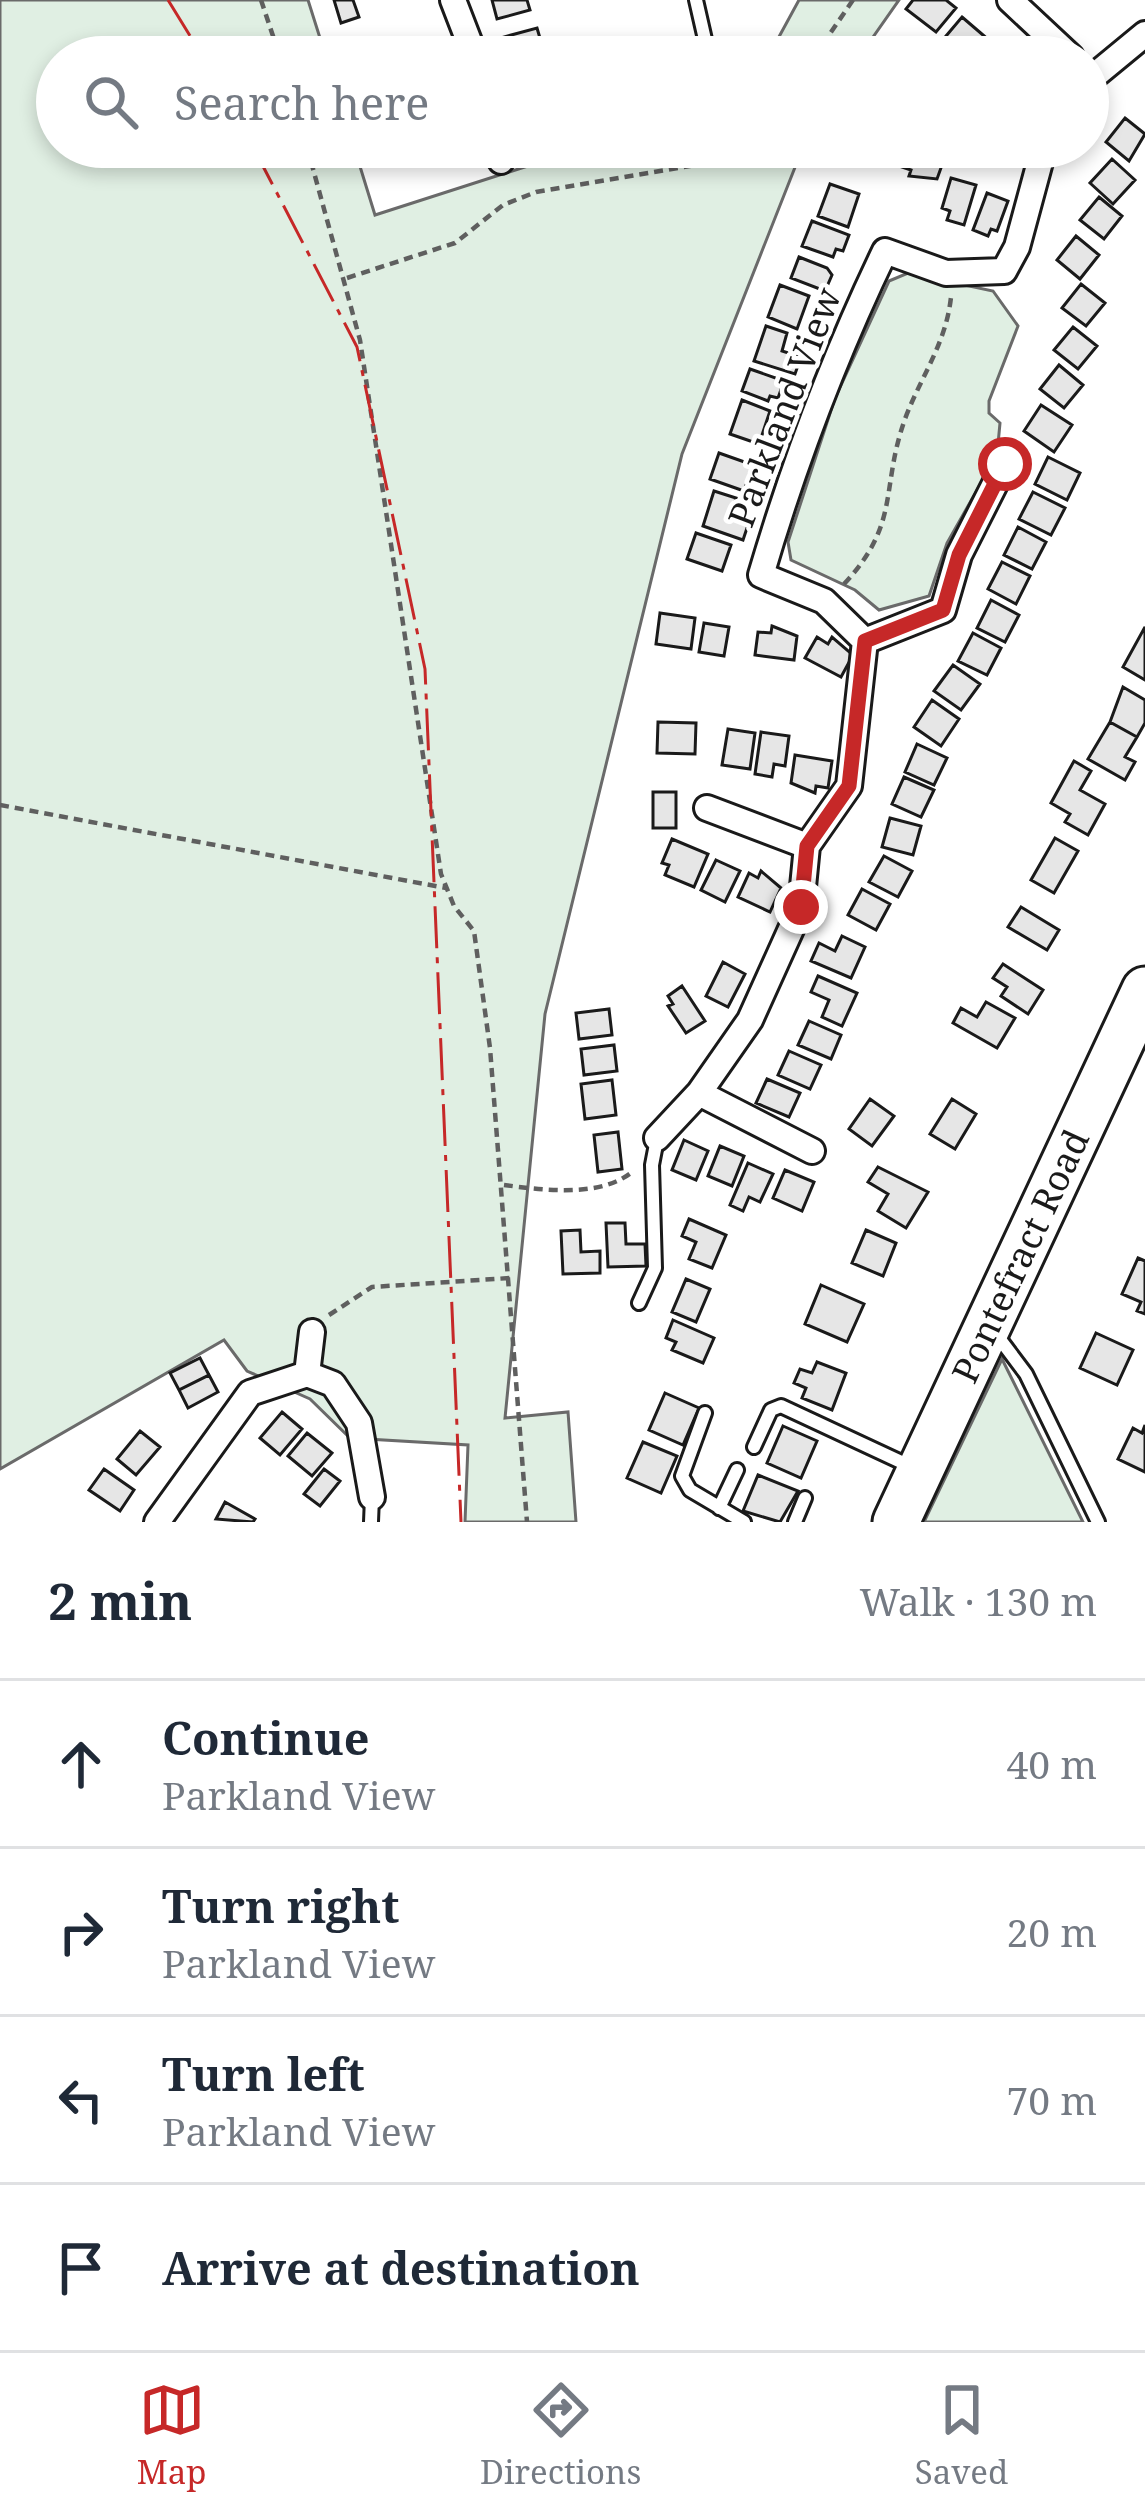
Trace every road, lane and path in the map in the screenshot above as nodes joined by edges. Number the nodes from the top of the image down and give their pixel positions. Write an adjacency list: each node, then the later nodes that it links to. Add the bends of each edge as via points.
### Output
1 (261, 0): 7 (path)
2 (454, 0): 8 (street)
3 (696, 0): 9 (lane)
4 (853, 0): 10 (path)
5 (1010, 0): 11 (street)
6 (1145, 34): 12 (street)
7 (273, 36)
8 (467, 36)
9 (704, 36)
10 (828, 36)
11 (1049, 36)
12 (1109, 61)
13 (313, 168): 17 (path)
14 (683, 168): 17 (path, via 536,192 503,205 455,243)
15 (1039, 168): 16 (street, Parkland View, via 1004,271)
16 (946, 273): 19 (path, via 948,324 903,424 884,527 862,564); 19 (street, Parkland View, via 885,251 794,462 761,575)
17 (347, 278): 24 (path)
18 (1005, 464): 20 (street, via 959,555 943,610)
19 (824, 601): 20 (street, Parkland View)
20 (865, 641): 23 (street, via 849,786)
21 (0, 805): 24 (path)
22 (707, 808): 23 (street)
23 (807, 846): 26 (street, via 801,907 750,1020)
24 (446, 888): 29 (path, via 474,932)
25 (1145, 990): 32 (highway, Pontefract Road)
26 (698, 1094): 27 (street); 28 (street)
27 (657, 1138): 29 (path, via 618,1181 551,1192); 31 (lane, via 655,1268)
28 (812, 1151)
29 (504, 1185): 30 (path)
30 (510, 1278): 33 (path, via 371,1287); 43 (path)
31 (639, 1303)
32 (987, 1323): 38 (highway, Pontefract Road); 47 (lane, via 1026,1374)
33 (312, 1332): 34 (street)
34 (307, 1374): 41 (street, via 333,1384 359,1423); 42 (street, via 250,1393)
35 (705, 1413): 40 (lane, via 682,1476)
36 (754, 1448): 38 (lane, via 771,1410 781,1406)
37 (737, 1470): 40 (lane)
38 (920, 1471): 46 (highway, Pontefract Road)
39 (806, 1498): 45 (lane)
40 (718, 1508): 44 (lane)
41 (372, 1509)
42 (157, 1522)
43 (527, 1522)
44 (744, 1522)
45 (795, 1522)
46 (896, 1522)
47 (1098, 1522)

